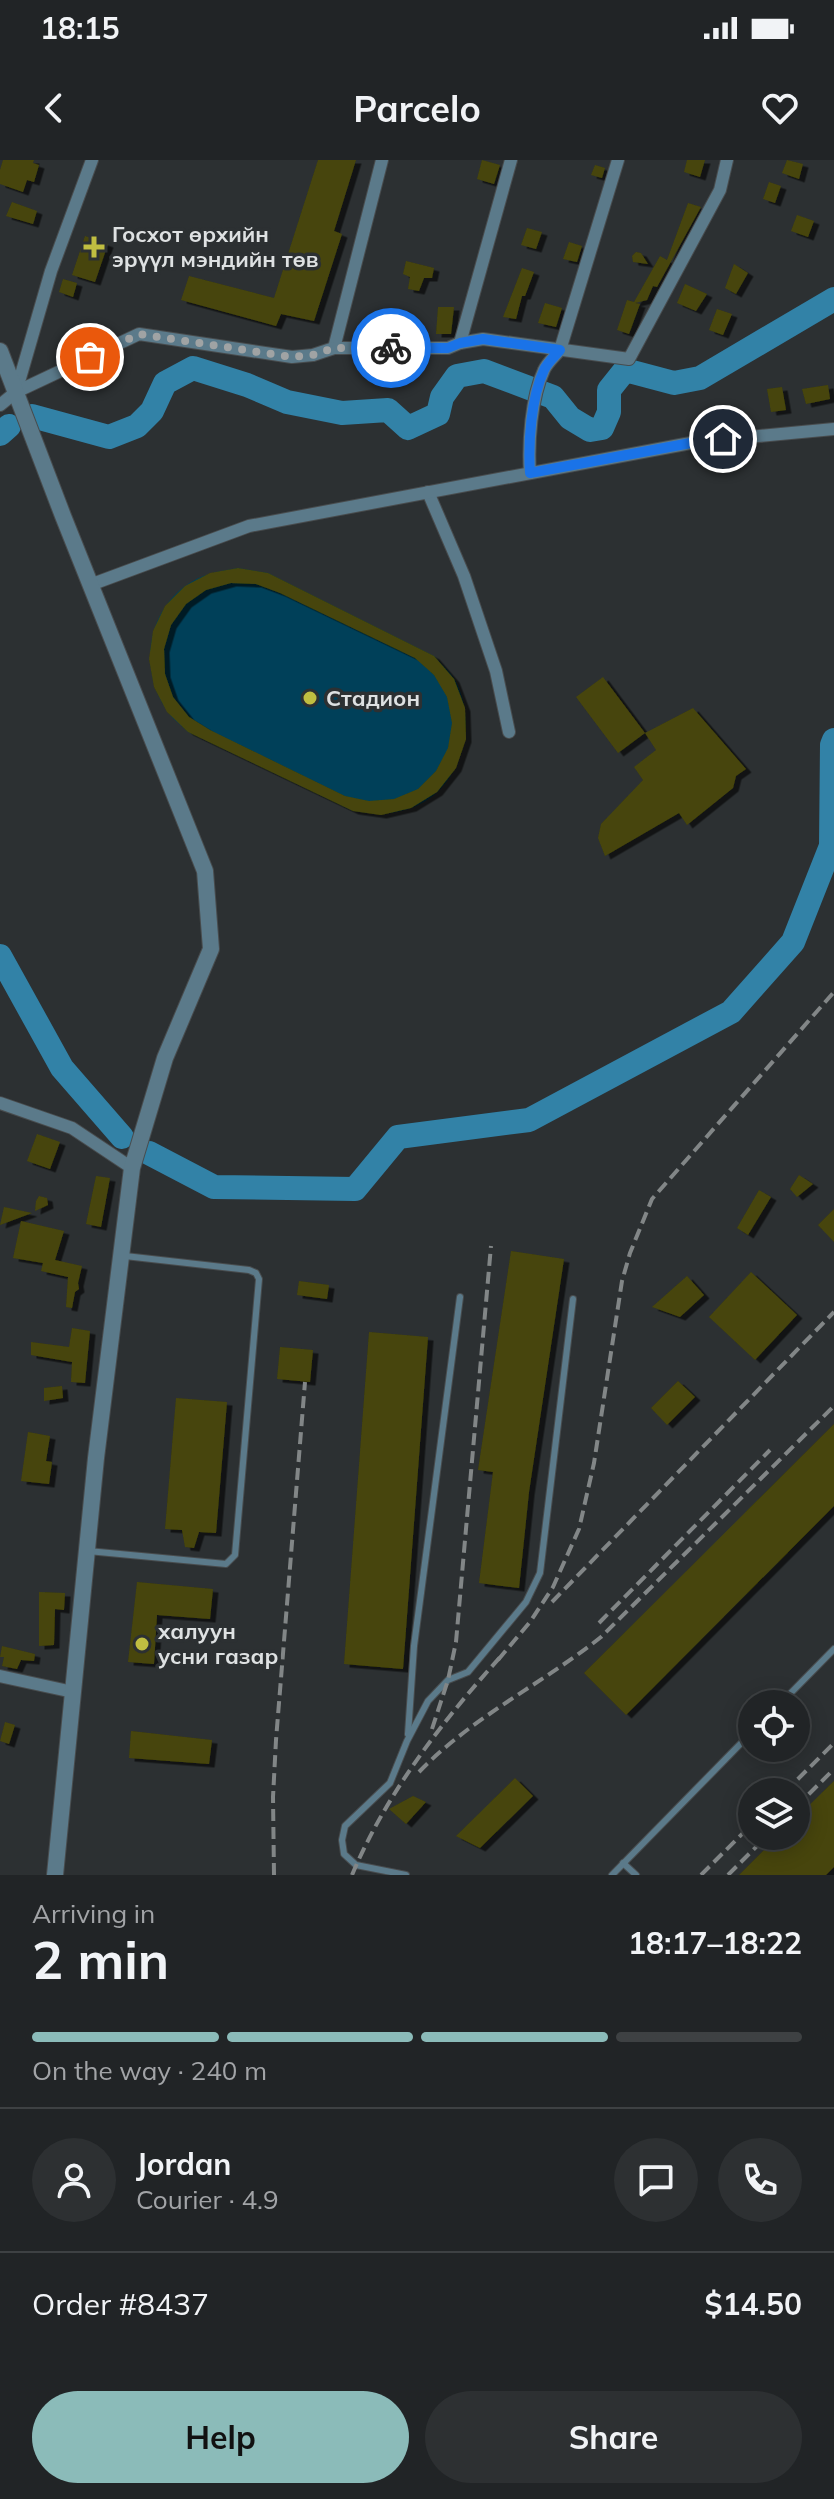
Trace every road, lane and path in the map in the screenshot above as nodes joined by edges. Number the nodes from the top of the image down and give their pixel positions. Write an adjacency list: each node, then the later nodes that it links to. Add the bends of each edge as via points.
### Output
1 (92, 160): 10 (street, via 51,271)
2 (382, 160): 7 (street)
3 (511, 160): 6 (street)
4 (618, 160): 8 (street)
5 (727, 160): 8 (street, via 720,190 629,359)
6 (460, 343): 7 (street, via 448,348); 8 (street, via 483,339)
7 (334, 348): 10 (street, via 292,357 139,334)
8 (560, 350): 13 (street, via 544,369 532,416)
9 (0, 351): 10 (street)
10 (16, 392): 11 (street); 15 (street)
11 (0, 405)
12 (834, 429): 13 (street, via 696,442)
13 (530, 473): 14 (street)
14 (428, 492): 15 (street, via 249,526); 16 (street, via 464,576 496,671)
15 (90, 585): 18 (street, via 205,871 211,949 165,1058)
16 (509, 732)
17 (0, 1103): 18 (street, via 72,1128)
18 (132, 1168): 19 (street)
19 (121, 1256): 22 (street); 22 (lane, via 249,1270 259,1279 235,1555 226,1564)
20 (460, 1297): 27 (lane, via 414,1646)
21 (573, 1299): 27 (lane, via 540,1573 526,1602 468,1672 448,1680 428,1701)
22 (88, 1551): 26 (street)
23 (834, 1649): 25 (lane)
24 (0, 1676): 26 (street)
25 (794, 1690)
26 (73, 1692): 30 (street)
27 (407, 1741): 31 (lane, via 390,1783 345,1826 342,1840 344,1854 356,1865)
28 (738, 1746): 29 (lane)
29 (623, 1863): 32 (lane); 33 (lane)
30 (55, 1875)
31 (406, 1875)
32 (612, 1875)
33 (636, 1875)

